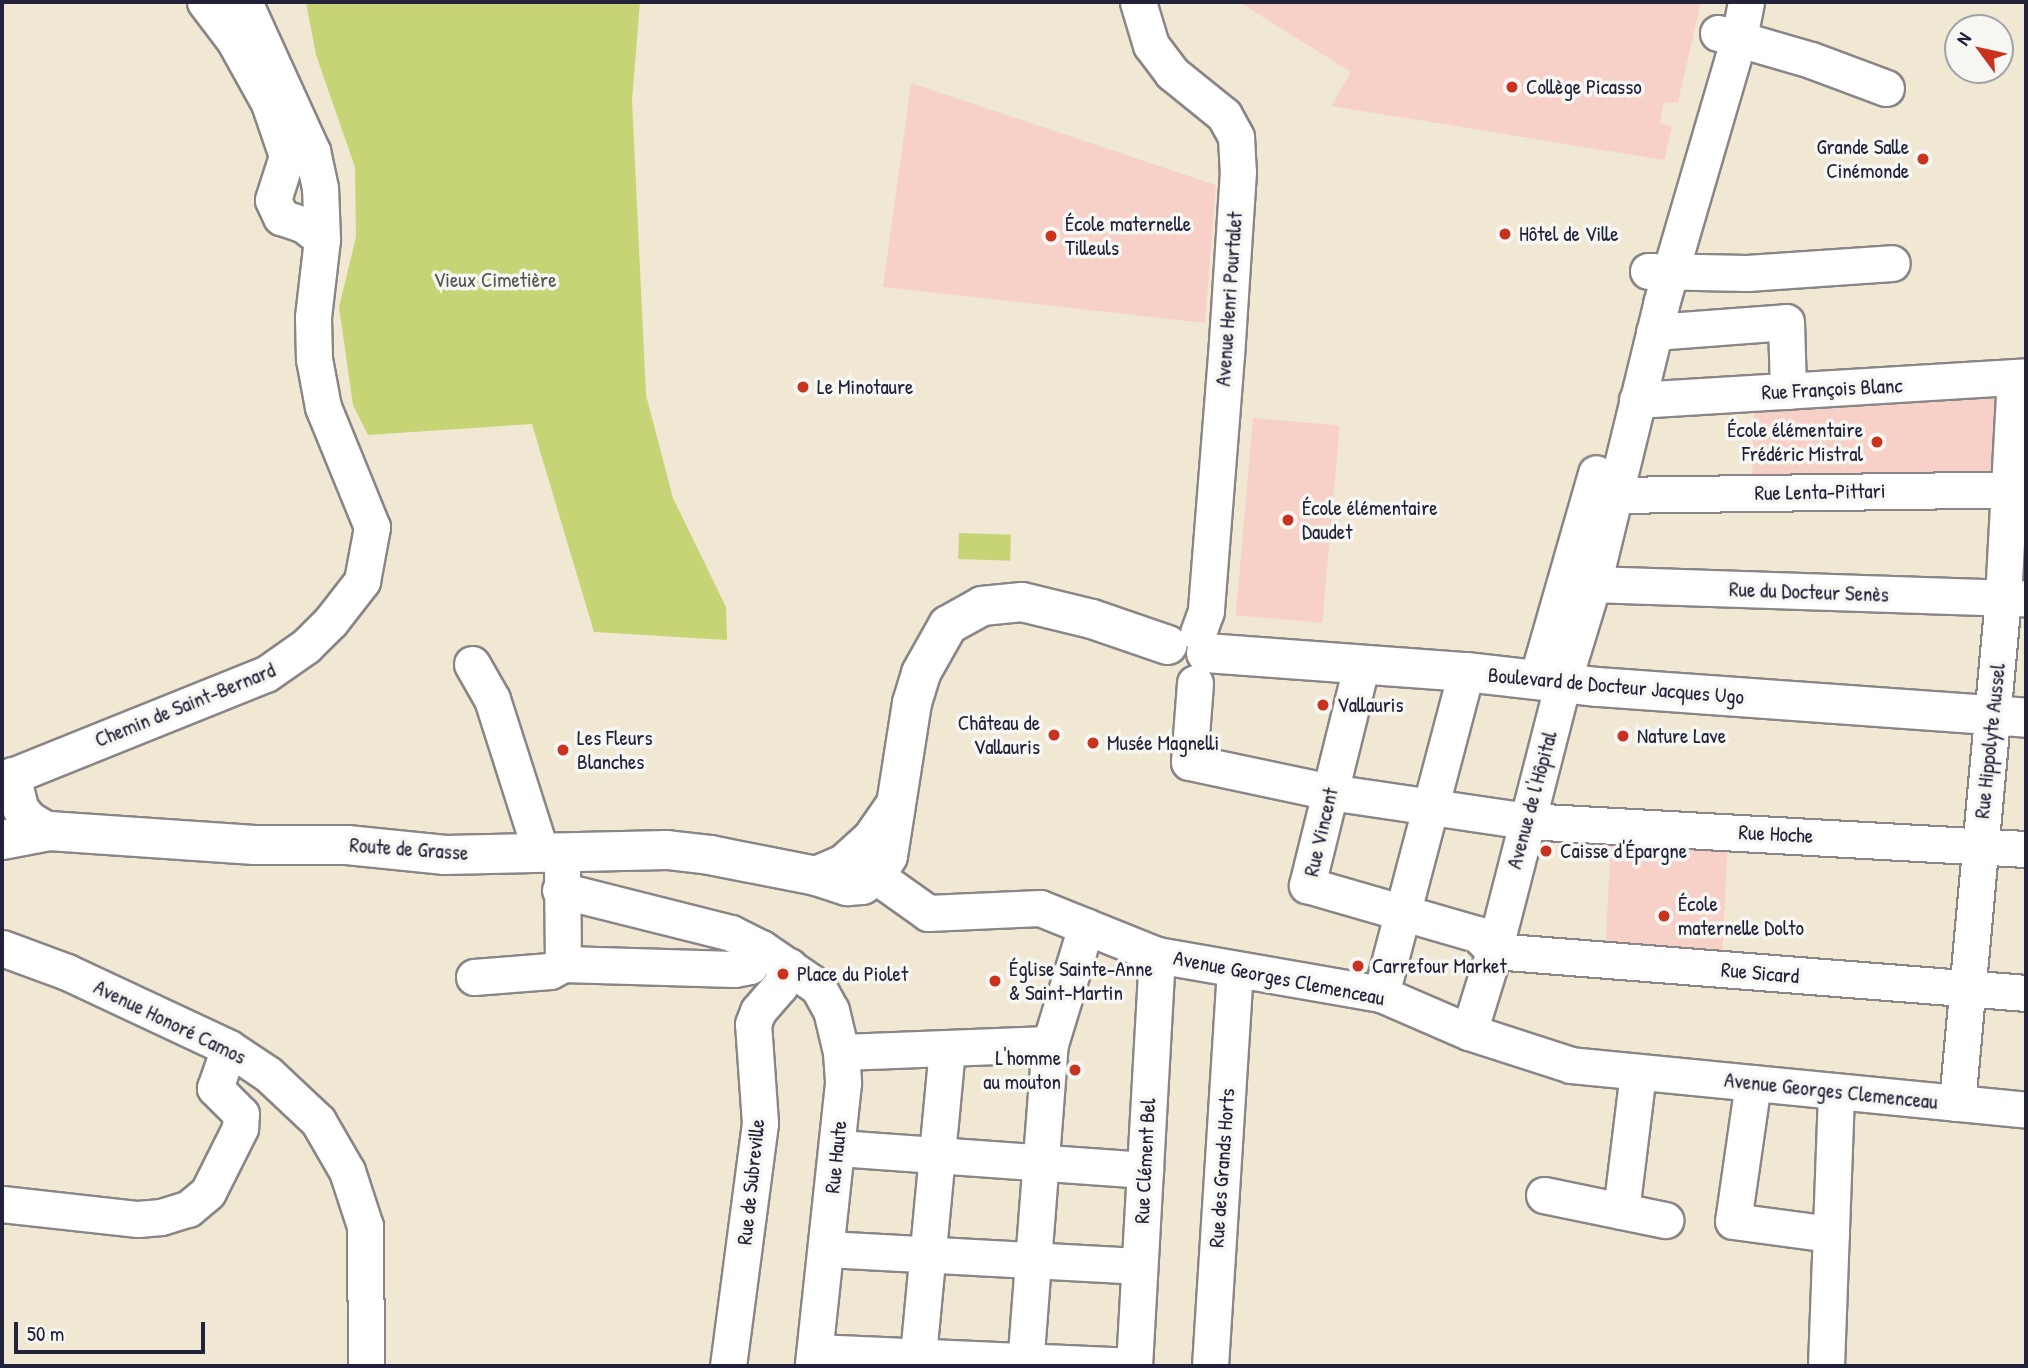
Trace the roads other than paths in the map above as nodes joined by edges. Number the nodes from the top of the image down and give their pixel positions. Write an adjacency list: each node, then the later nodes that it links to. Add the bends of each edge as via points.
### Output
1 (205, 2): 7 (street, via 234,40 269,103 287,156 273,200 281,217 304,225)
2 (244, 2): 7 (street, Chemin de Saint-Bernard, via 312,151 320,188)
3 (1138, 2): 18 (street, Avenue Henri Pourtalet, via 1151,45 1171,73 1224,115 1236,136 1238,171 1206,611)
4 (1746, 2): 5 (street, Avenue de l'Hôpital)
5 (1727, 24): 6 (street); 9 (street, Avenue de l'Hôpital)
6 (1886, 88)
7 (322, 239): 25 (street, Chemin de Saint-Bernard, via 313,317 314,359 323,407 372,527 362,581 306,646 266,674)
8 (1892, 262): 9 (street, via 1747,273)
9 (1659, 271): 10 (street, Avenue de l'Hôpital)
10 (1650, 324): 12 (street, Avenue de l'Hôpital); 13 (street, via 1786,322)
11 (2020, 377): 13 (street, Rue François Blanc); 14 (street, Rue Hippolyte Aussel)
12 (1636, 382): 13 (street, Rue François Blanc); 15 (street, Avenue de l'Hôpital)
13 (1788, 391)
14 (2017, 489): 15 (street, Rue Lenta-Pittari); 17 (street, Rue Hippolyte Aussel)
15 (1604, 502): 16 (street, Avenue de l'Hôpital)
16 (1586, 572): 17 (street, Rue du Docteur Senès); 22 (street, Avenue de l'Hôpital)
17 (2015, 598): 23 (street, Rue Hippolyte Aussel)
18 (1192, 653): 20 (main road, Boulevard de Docteur Jacques Ugo); 24 (street, Avenue Henri Pourtalet, via 1189,762); 28 (main road, Boulevard de Docteur Jacques Ugo, via 1104,622 1023,602 982,606 965,614 948,625 921,673)
19 (472, 664): 34 (street, via 492,699)
20 (1361, 667): 21 (main road, Boulevard de Docteur Jacques Ugo); 26 (street, Rue Vincent)
21 (1466, 672): 22 (main road, Boulevard de Docteur Jacques Ugo); 27 (street)
22 (1550, 681): 23 (main road, Boulevard de Docteur Jacques Ugo); 29 (street, Avenue de l'Hôpital)
23 (2009, 717): 32 (street, Rue Hippolyte Aussel)
24 (1204, 766): 26 (street, Rue Hoche)
25 (7, 777): 30 (street, via 29,819)
26 (1330, 792): 27 (street, Rue Hoche); 37 (street, Rue Vincent, via 1307,885)
27 (1429, 805): 29 (street, Rue Hoche); 37 (street)
28 (894, 807): 35 (main road, Boulevard de Docteur Jacques Ugo, via 871,840 844,864); 36 (main road, Boulevard de Docteur Jacques Ugo, via 888,856)
29 (1526, 821): 32 (street, Rue Hoche); 40 (street, Avenue de l'Hôpital)
30 (49, 831): 31 (main road, Route de Grasse); 34 (main road, Route de Grasse, via 255,845 347,845)
31 (2, 840)
32 (1979, 845): 33 (street, Rue Hoche); 46 (street, Rue Hippolyte Aussel)
33 (2026, 849)
34 (554, 865): 35 (main road, Route de Grasse, via 667,850); 42 (street, Rue Haute, via 731,933); 43 (street)
35 (816, 876): 36 (main road, via 847,886 862,885)
36 (876, 876): 38 (street, Avenue Georges Clemenceau, via 928,913 1040,908)
37 (1400, 913): 40 (street, Rue Vincent, via 1477,934); 48 (street)
38 (1086, 926): 41 (street, Avenue Georges Clemenceau); 50 (street)
39 (2, 948): 51 (street, Avenue Honoré Camos, via 67,972)
40 (1494, 951): 46 (street, Rue Sicard); 49 (street, Avenue de l'Hôpital)
41 (1157, 955): 44 (street, Avenue Georges Clemenceau); 62 (street, Rue Clément Bel)
42 (775, 957): 43 (street, via 734,969); 53 (street, Rue Haute, via 818,987 831,1010); 76 (street, Rue de Subreville, via 780,986 753,1024 760,1123)
43 (563, 964): 45 (street, via 550,971)
44 (1235, 970): 48 (street, Avenue Georges Clemenceau); 78 (street, Rue des Grands Horts)
45 (474, 977)
46 (1967, 991): 47 (street, Rue Sicard); 57 (street, Rue Hippolyte Aussel)
47 (2026, 993)
48 (1381, 994): 49 (street, Avenue Georges Clemenceau)
49 (1469, 1032): 54 (street, Avenue Georges Clemenceau, via 1571,1065)
50 (1050, 1044): 52 (street); 61 (street)
51 (229, 1048): 64 (street, via 215,1088 241,1114 240,1128 208,1192 188,1209 138,1219); 75 (street, Avenue Honoré Camos, via 297,1098 318,1122 347,1171 365,1226)
52 (947, 1049): 53 (street); 60 (street)
53 (841, 1052): 59 (street, Rue Haute)
54 (1638, 1072): 55 (street, Avenue Georges Clemenceau); 65 (street)
55 (1753, 1083): 56 (street, Avenue Georges Clemenceau); 67 (street, via 1733,1221)
56 (1836, 1091): 57 (street, Avenue Georges Clemenceau); 67 (street)
57 (1957, 1103): 58 (street, Avenue Georges Clemenceau)
58 (2026, 1110)
59 (838, 1148): 60 (street); 68 (street, Rue Haute)
60 (937, 1153): 61 (street); 69 (street)
61 (1041, 1161): 62 (street); 70 (street)
62 (1145, 1170): 71 (street, Rue Clément Bel)
63 (1544, 1195): 65 (street)
64 (2, 1204)
65 (1621, 1211): 66 (street)
66 (1665, 1220)
67 (1831, 1234): 79 (street)
68 (826, 1249): 69 (street); 72 (street, Rue Haute)
69 (928, 1255): 70 (street); 73 (street)
70 (1034, 1260): 71 (street); 74 (street)
71 (1139, 1266): 77 (street, Rue Clément Bel)
72 (814, 1359): 73 (street)
73 (918, 1361): 74 (street)
74 (1025, 1363): 77 (street)
75 (366, 1366)
76 (728, 1366)
77 (1134, 1366)
78 (1210, 1366)
79 (1826, 1366)

